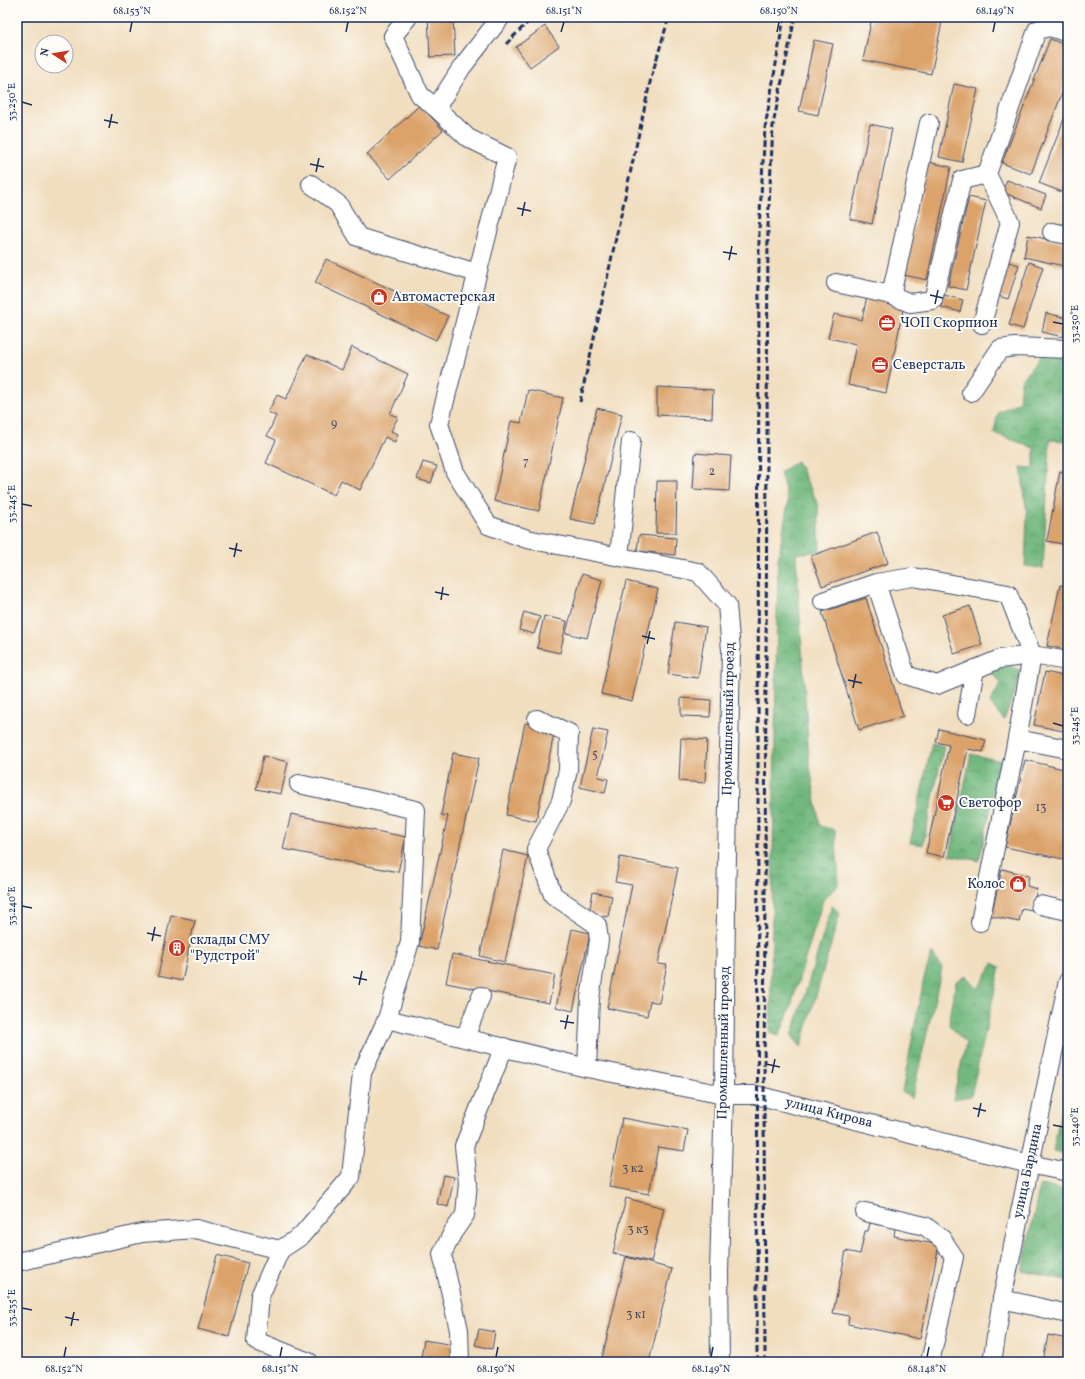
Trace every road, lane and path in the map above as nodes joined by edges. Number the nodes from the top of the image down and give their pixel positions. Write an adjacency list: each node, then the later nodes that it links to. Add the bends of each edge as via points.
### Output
1 (408, 17): 4 (street, via 393,36 420,95)
2 (501, 17): 4 (street, via 462,67)
3 (1068, 33): 6 (street, via 1050,27 1037,30)
4 (436, 108): 8 (street, Промышленный проезд, via 468,138 507,156)
5 (929, 124): 10 (street)
6 (987, 174): 10 (street, via 962,180 933,300 910,303); 11 (street, via 1010,222)
7 (311, 184): 8 (street, via 338,204 358,237)
8 (477, 273): 15 (street, Промышленный проезд, via 439,424 455,472 488,525 527,539)
9 (836, 284): 10 (street)
10 (891, 295)
11 (982, 324)
12 (1068, 349): 13 (street, via 1000,349)
13 (971, 392)
14 (631, 441): 15 (street)
15 (619, 557): 35 (street, Промышленный проезд, via 698,572 727,605 732,650)
16 (876, 583): 17 (street); 18 (street, via 913,577 1008,594); 20 (street, via 906,675 937,685)
17 (823, 601)
18 (1032, 655): 19 (street); 20 (street, via 1000,659); 23 (street)
19 (1068, 661)
20 (975, 669): 21 (street)
21 (967, 714)
22 (537, 719): 34 (street, via 569,733 568,770 561,801 536,849 553,895 597,925 599,940 590,998)
23 (1017, 739): 24 (street); 28 (street)
24 (1068, 749)
25 (299, 784): 31 (street, via 416,810 410,942)
26 (1040, 904): 27 (street)
27 (1068, 911)
28 (980, 922)
29 (1068, 981): 36 (street, улица Бардина)
30 (482, 996): 32 (street)
31 (387, 1019): 32 (street, улица Кирова); 39 (street, via 362,1074 351,1177 301,1236)
32 (465, 1038): 33 (street, улица Кирова)
33 (504, 1047): 34 (street, улица Кирова); 44 (street, via 464,1146 468,1182 465,1215 442,1254 459,1330)
34 (587, 1068): 35 (street, улица Кирова)
35 (724, 1095): 36 (street, улица Кирова, via 756,1095); 45 (street, Промышленный проезд, via 719,1272)
36 (1029, 1164): 37 (street, улица Кирова); 41 (street, улица Бардина)
37 (1068, 1172)
38 (865, 1212): 46 (street, via 925,1226 942,1239 954,1257)
39 (280, 1250): 40 (street, via 196,1229 142,1233); 43 (street, via 260,1296 256,1341)
40 (17, 1262)
41 (1002, 1299): 42 (street); 47 (street, улица Бардина)
42 (1068, 1314)
43 (309, 1362)
44 (460, 1362)
45 (720, 1362)
46 (930, 1362)
47 (992, 1362)

